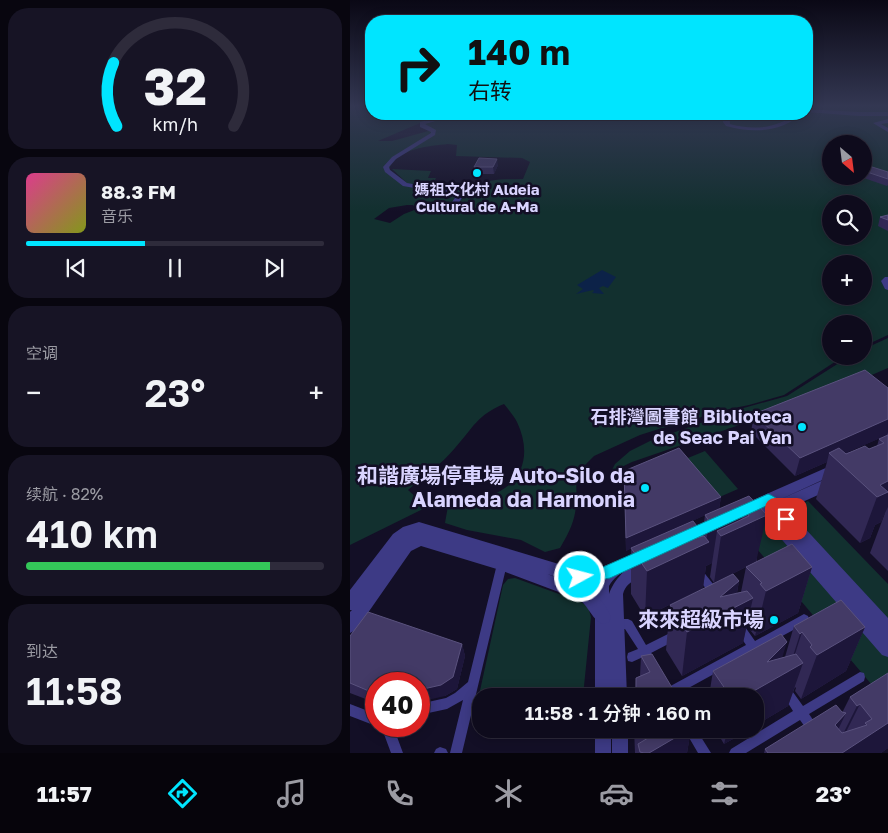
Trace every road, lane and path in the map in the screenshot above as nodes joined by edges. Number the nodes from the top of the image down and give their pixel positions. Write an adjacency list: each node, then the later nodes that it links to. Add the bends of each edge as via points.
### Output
1 (421, 141): 2 (street, via 394,158 386,167 387,171 404,185 451,192 459,198 454,204)
2 (418, 209)
3 (888, 279): 4 (street, via 885,281)
4 (888, 287)
5 (848, 469): 6 (street)
6 (761, 509): 22 (street); 24 (street)
7 (727, 524): 8 (street)
8 (678, 547)
9 (657, 550): 13 (street)
10 (502, 564): 16 (street, via 586,595); 20 (street, via 428,541 413,542 406,547); 30 (street)
11 (654, 564): 19 (street, via 624,578 618,586)
12 (693, 564): 14 (street)
13 (613, 570): 15 (street, via 592,576 572,575 419,528 398,538); 16 (street, via 602,586)
14 (720, 602)
15 (350, 603)
16 (603, 617): 31 (street)
17 (731, 617): 23 (street)
18 (804, 620): 23 (street)
19 (617, 624): 25 (street, via 628,624); 32 (street)
20 (350, 625)
21 (685, 630): 25 (street)
22 (888, 630)
23 (753, 647): 27 (street); 33 (street)
24 (888, 649)
25 (644, 651): 26 (street); 33 (street)
26 (632, 657)
27 (764, 662)
28 (860, 677): 36 (street)
29 (780, 684): 36 (street)
30 (471, 686): 34 (street, via 450,703); 44 (street)
31 (603, 688)
32 (619, 688)
33 (666, 688)
34 (430, 707)
35 (350, 710): 37 (street)
36 (801, 713): 39 (street); 48 (street)
37 (365, 716)
38 (391, 737): 43 (street)
39 (819, 737)
40 (603, 738): 45 (street)
41 (620, 738): 46 (street)
42 (696, 738): 47 (street)
43 (397, 753)
44 (456, 753)
45 (604, 753)
46 (620, 753)
47 (705, 753)
48 (735, 753)

